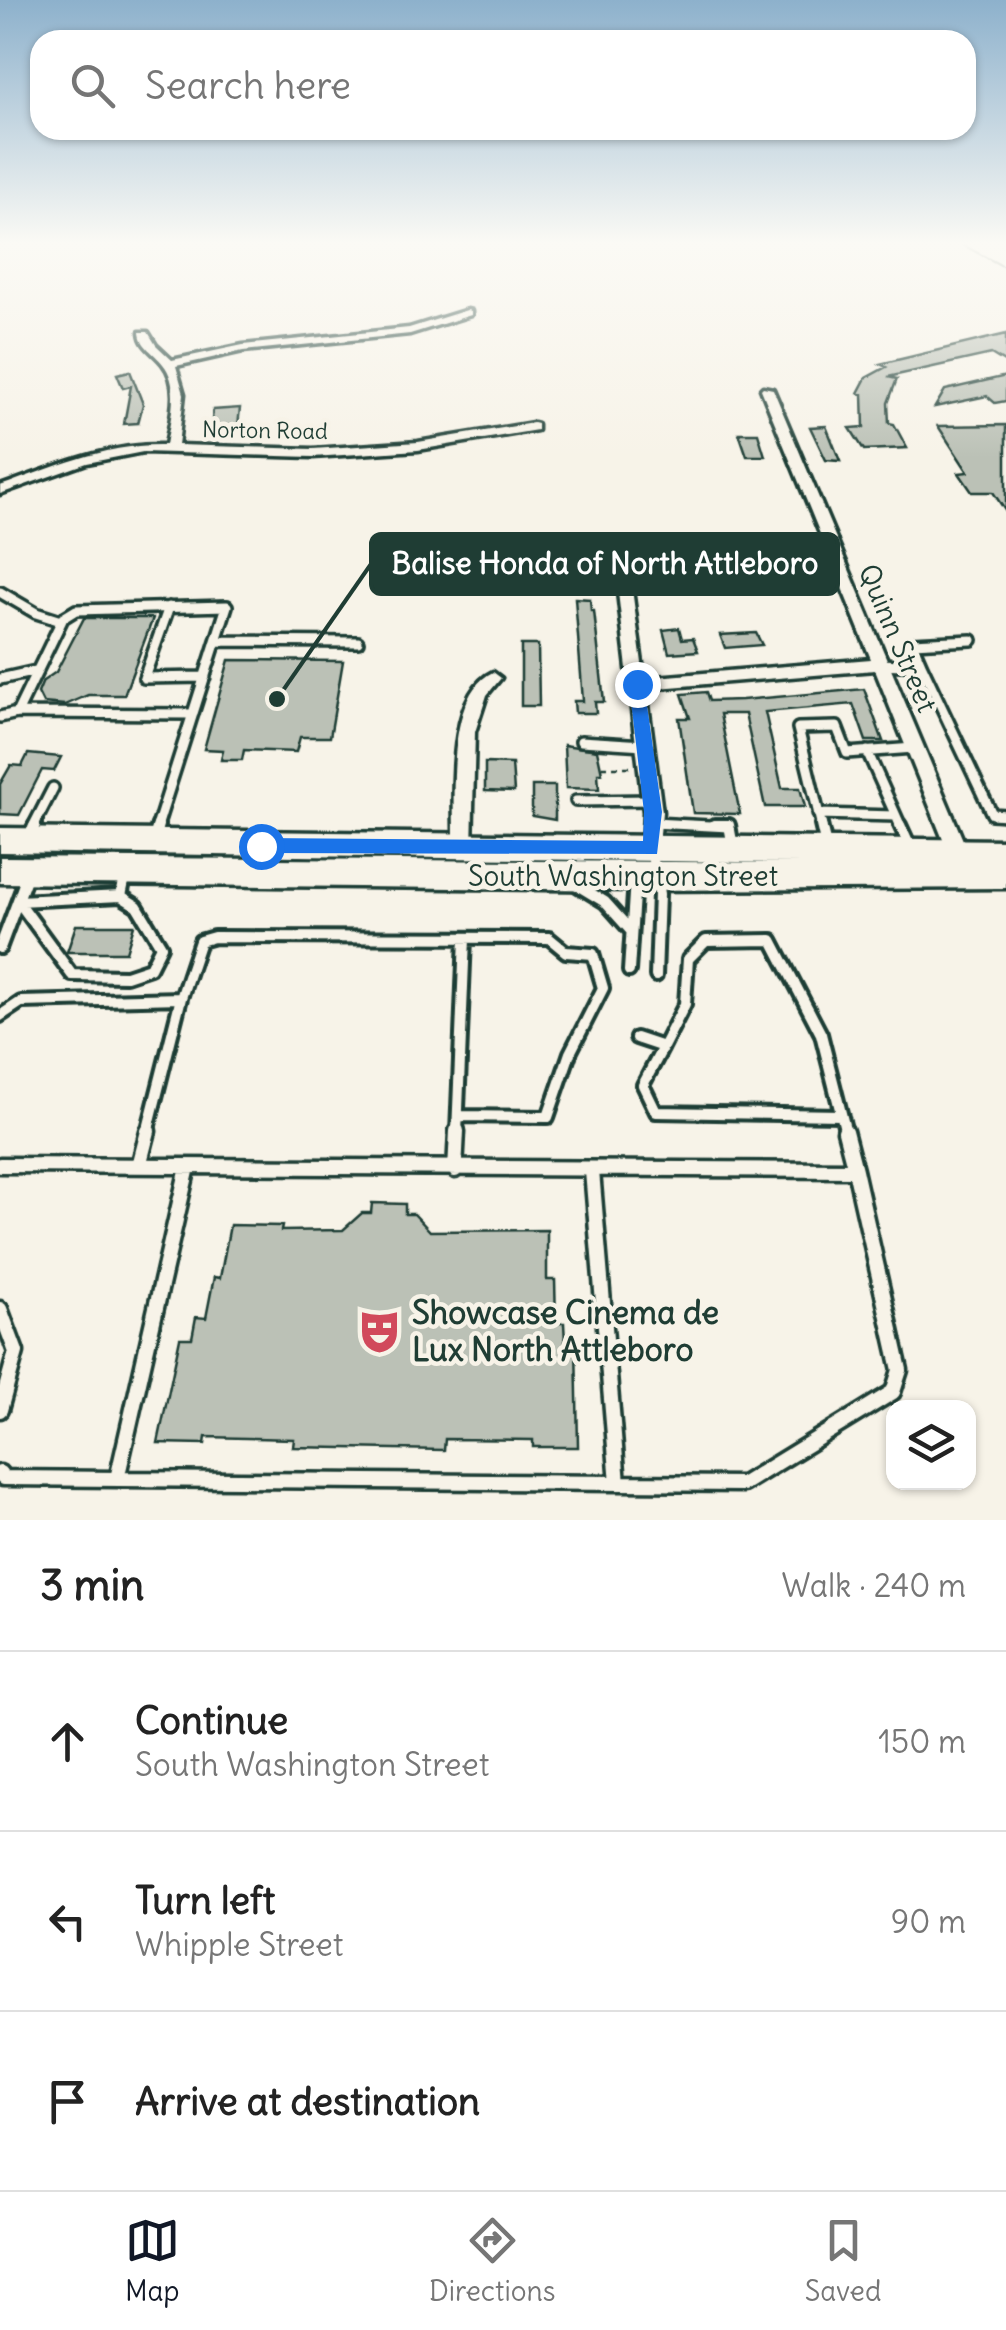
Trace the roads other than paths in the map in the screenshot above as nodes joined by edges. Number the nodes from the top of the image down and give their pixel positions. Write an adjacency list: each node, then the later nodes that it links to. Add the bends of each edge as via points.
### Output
1 (458, 316): 3 (street, via 410,331 243,348)
2 (144, 334): 3 (street)
3 (169, 364): 6 (street, via 178,412)
4 (767, 389): 15 (street, Quinn Street)
5 (534, 427): 6 (street, Norton Road, via 332,452)
6 (172, 446): 7 (street, Norton Road, via 84,460)
7 (0, 490)
8 (622, 567): 21 (street)
9 (0, 592): 11 (lane)
10 (169, 608): 11 (lane, via 76,610); 12 (lane, via 227,606); 18 (lane, via 144,678)
11 (62, 621): 17 (lane)
12 (216, 640): 14 (lane); 18 (lane)
13 (972, 640): 16 (lane, via 912,643)
14 (358, 642)
15 (881, 664): 16 (lane); 21 (street); 27 (street, Quinn Street)
16 (922, 666): 33 (lane, via 992,814)
17 (36, 671): 20 (lane); 22 (lane)
18 (205, 677): 23 (lane)
19 (493, 678): 36 (street, via 469,714)
20 (0, 679)
21 (637, 684): 26 (street)
22 (17, 713): 23 (lane); 24 (lane)
23 (193, 714): 35 (lane)
24 (0, 717)
25 (581, 740): 26 (lane)
26 (644, 744): 30 (street)
27 (917, 748): 28 (lane); 39 (street, Quinn Street)
28 (868, 751): 32 (lane, via 847,752 837,728 798,728); 34 (lane)
29 (53, 788): 41 (lane)
30 (652, 800): 31 (lane); 42 (street)
31 (576, 801)
32 (818, 814): 34 (lane); 37 (lane)
33 (1006, 815)
34 (896, 816): 38 (lane)
35 (152, 843): 36 (main road, South Washington Street); 41 (main road, South Washington Street)
36 (462, 847): 42 (main road, South Washington Street)
37 (827, 850): 38 (main road, South Washington Street); 42 (main road, South Washington Street)
38 (911, 851): 39 (main road, South Washington Street)
39 (958, 852): 40 (main road, South Washington Street)
40 (1006, 852)
41 (14, 855): 45 (main road, South Washington Street); 46 (lane)
42 (650, 856): 43 (main road, South Washington Street); 44 (main road, South Washington Street); 47 (lane); 51 (lane)
43 (1006, 875)
44 (562, 876): 45 (main road, South Washington Street); 47 (lane, via 605,902)
45 (124, 883): 46 (lane); 46 (lane, via 161,946 145,973 72,975)
46 (18, 901): 49 (lane)
47 (631, 932): 50 (lane)
48 (465, 938): 52 (lane, via 214,937 200,941); 57 (lane); 57 (lane, via 549,938 566,952 593,954 603,988 548,1117)
49 (1, 944)
50 (629, 971)
51 (656, 976)
52 (181, 998): 53 (lane, via 21,1002); 59 (lane)
53 (0, 1016)
54 (636, 1038): 55 (lane)
55 (663, 1047): 56 (lane, via 644,1085 656,1112); 56 (lane, via 684,1004 688,959 706,941 772,940 821,1034)
56 (841, 1115): 62 (lane)
57 (458, 1116): 61 (lane)
58 (0, 1165): 59 (lane)
59 (139, 1166): 60 (lane)
60 (188, 1167): 61 (lane); 67 (lane)
61 (455, 1170): 63 (lane)
62 (855, 1170): 63 (lane); 68 (lane, via 900,1370 893,1392 743,1484)
63 (592, 1171): 68 (lane)
64 (0, 1310): 65 (lane, via 16,1352)
65 (0, 1410)
66 (0, 1473): 67 (lane)
67 (118, 1479): 68 (lane)
68 (618, 1483)

